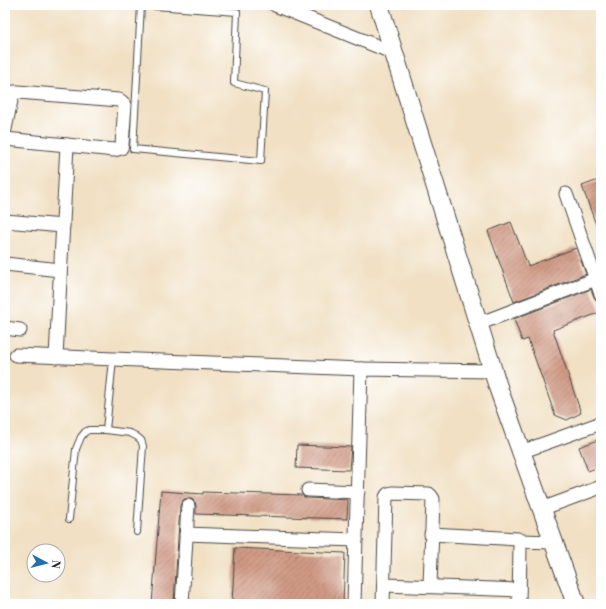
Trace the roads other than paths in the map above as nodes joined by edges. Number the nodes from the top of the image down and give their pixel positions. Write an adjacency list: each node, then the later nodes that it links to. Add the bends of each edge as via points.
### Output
1 (141, 5): 1 (lane, via 133,149 261,162 265,91 234,83 237,12)
2 (275, 5): 4 (street)
3 (379, 5): 4 (street)
4 (394, 53): 15 (street)
5 (5, 129): 7 (street, via 14,92 119,100 125,105 121,148 114,150)
6 (5, 139): 7 (street)
7 (67, 145): 10 (street)
8 (566, 194): 13 (street)
9 (5, 221): 10 (street)
10 (63, 226): 12 (street)
11 (5, 264): 12 (street)
12 (60, 270): 19 (street)
13 (596, 279): 14 (street); 15 (street)
14 (601, 294)
15 (478, 324): 22 (street)
16 (5, 328): 17 (street)
17 (20, 330)
18 (16, 356): 19 (street)
19 (56, 357): 20 (street)
20 (113, 359): 21 (street); 24 (lane)
21 (361, 369): 22 (street); 28 (street)
22 (493, 371): 25 (street)
23 (601, 423): 25 (street)
24 (106, 430): 31 (lane, via 85,432 76,449); 32 (lane, via 130,433 140,440 143,446)
25 (521, 452): 30 (street)
26 (601, 487): 30 (street)
27 (308, 490): 28 (street)
28 (358, 492): 35 (street)
29 (188, 506): 33 (street)
30 (541, 509): 37 (street)
31 (69, 519)
32 (136, 532)
33 (186, 534): 35 (street); 41 (street)
34 (431, 534): 36 (street); 38 (street, via 433,499 429,494 388,494); 39 (street)
35 (356, 540): 42 (street)
36 (520, 541): 37 (street); 40 (street)
37 (553, 542): 45 (street)
38 (384, 585): 39 (street); 43 (street)
39 (430, 586): 40 (street)
40 (519, 590): 44 (street)
41 (182, 604)
42 (354, 604)
43 (383, 604)
44 (519, 604)
45 (576, 604)

